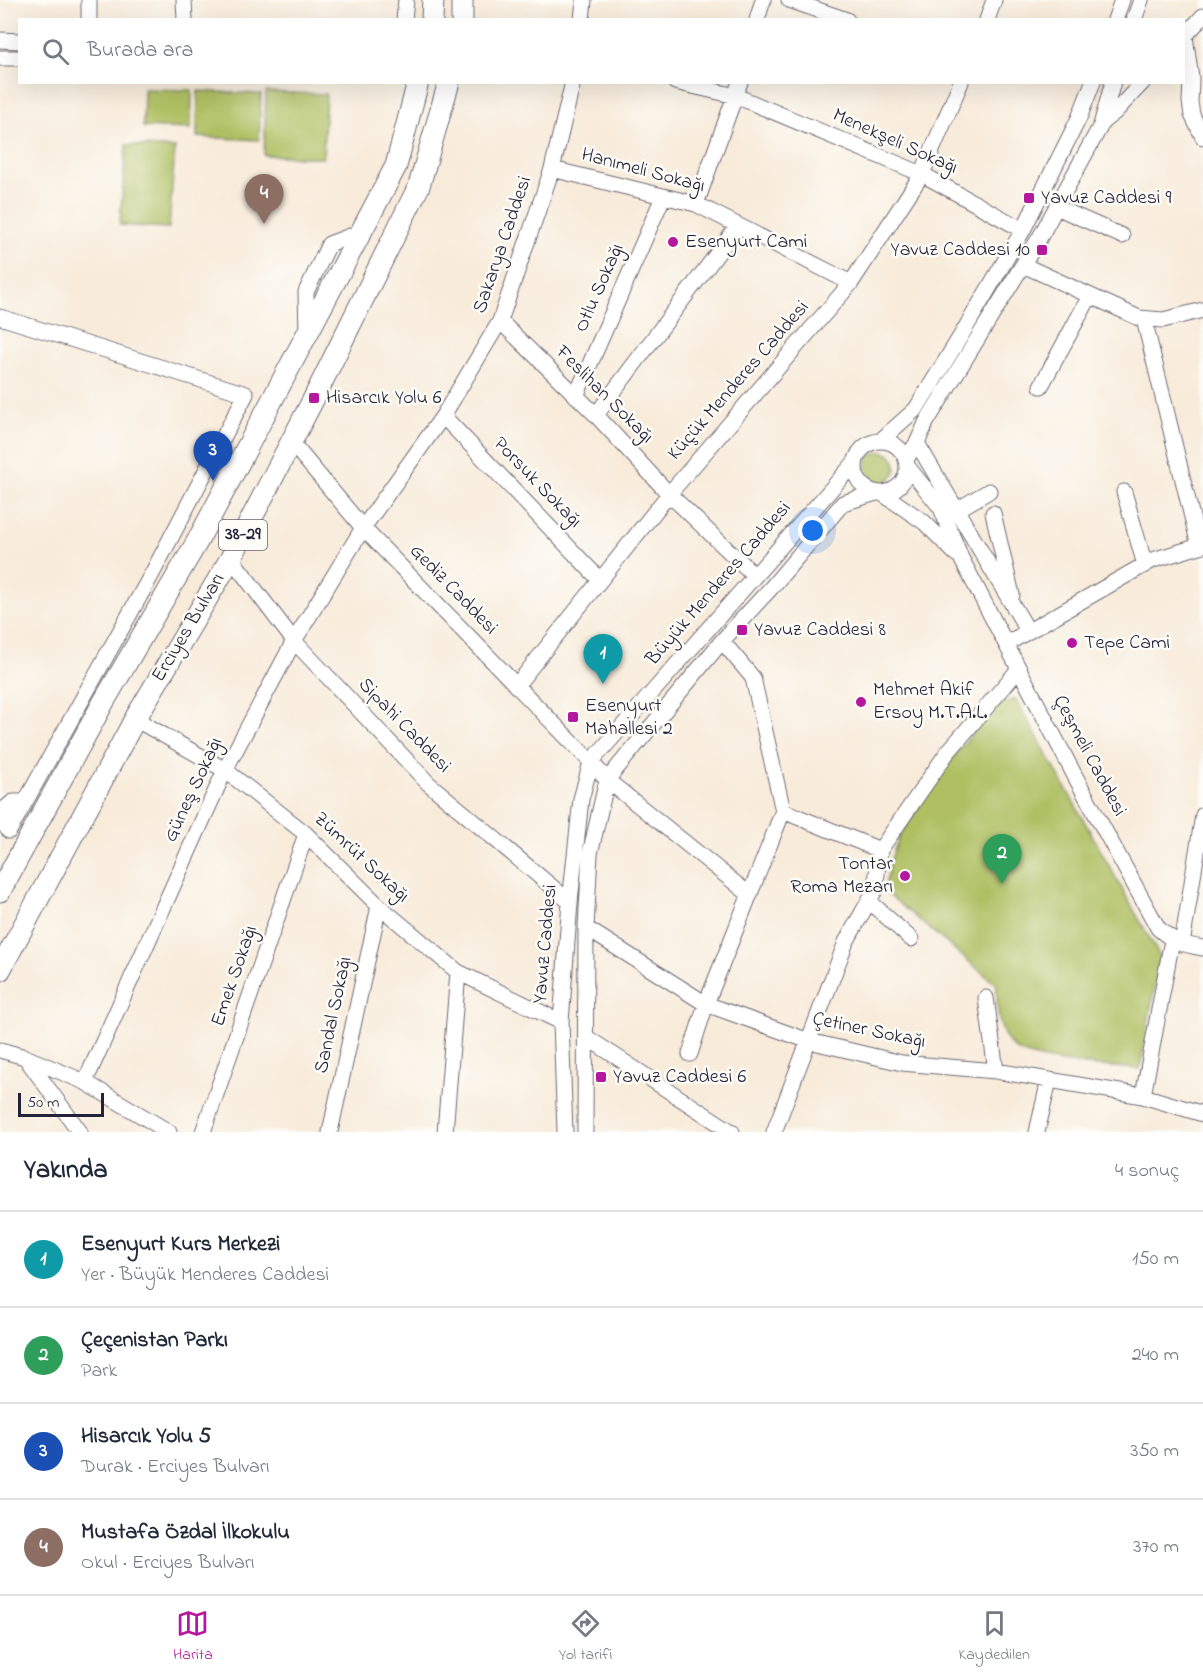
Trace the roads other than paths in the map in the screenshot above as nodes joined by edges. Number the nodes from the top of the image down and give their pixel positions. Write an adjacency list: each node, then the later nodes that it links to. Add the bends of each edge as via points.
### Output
1 (89, 0): 13 (street)
2 (184, 0): 14 (street)
3 (406, 0): 15 (street)
4 (433, 0): 16 (highway)
5 (462, 0): 17 (highway)
6 (584, 0): 18 (street)
7 (763, 0): 19 (street)
8 (789, 0): 20 (street)
9 (994, 0): 21 (street)
10 (1122, 0): 22 (street)
11 (1141, 0): 23 (street)
12 (1203, 16): 24 (street)
13 (89, 18)
14 (185, 18)
15 (404, 18)
16 (432, 18)
17 (462, 18)
18 (582, 18)
19 (758, 18)
20 (841, 18)
21 (988, 18)
22 (1116, 18)
23 (1135, 18)
24 (1185, 36)
25 (0, 40): 27 (street)
26 (1185, 40): 30 (street)
27 (18, 41)
28 (0, 58): 29 (street)
29 (18, 58)
30 (1197, 79): 42 (street, via 1190,102)
31 (417, 84): 96 (highway, Erciyes Bulvarı / 38-29, via 396,166 197,542)
32 (448, 84): 62 (highway, Erciyes Bulvarı / 38-29, via 419,186)
33 (573, 84): 43 (street, Sakarya Caddesi)
34 (693, 84): 39 (street, Menekşeli Sokağı)
35 (960, 84): 44 (street, Küçük Menderes Caddesi)
36 (1092, 84): 40 (street)
37 (1112, 84): 41 (street)
38 (1141, 84): 41 (street)
39 (738, 89): 44 (street, Menekşeli Sokağı); 46 (street)
40 (1080, 114): 41 (street, via 1085,130 1092,131); 49 (street)
41 (1101, 123): 47 (street)
42 (1203, 136)
43 (552, 169): 45 (street, Hanımeli Sokağı); 57 (street, Sakarya Caddesi)
44 (922, 174): 49 (street, Menekşeli Sokağı); 52 (street, Küçük Menderes Caddesi)
45 (663, 197): 46 (street, Hanımeli Sokağı); 59 (street, Otlu Sokağı)
46 (696, 204): 48 (street, Hanımeli Sokağı)
47 (1056, 207): 50 (street); 51 (street)
48 (738, 226): 52 (street, Hanımeli Sokağı); 60 (street)
49 (1023, 230): 63 (street, via 916,409)
50 (1122, 236)
51 (1023, 265): 53 (street); 64 (street)
52 (851, 283): 70 (street, Küçük Menderes Caddesi)
53 (1090, 296): 56 (street); 58 (street)
54 (1203, 309): 56 (street, via 1163,320)
55 (0, 317): 91 (street, via 246,394 153,572)
56 (1144, 319): 74 (street)
57 (500, 321): 59 (street, Feslihan Sokağı); 61 (street, Sakarya Caddesi)
58 (1041, 386)
59 (576, 396): 60 (street, Feslihan Sokağı)
60 (596, 415): 70 (street, Feslihan Sokağı)
61 (443, 416): 73 (street, Sakarya Caddesi); 79 (street, Porsuk Sokağı)
62 (291, 441): 73 (street, Gediz Caddesi); 75 (highway, Erciyes Bulvarı / 38-29)
63 (880, 441): 65 (street, via 867,445); 66 (street, via 899,447)
64 (917, 443): 66 (street); 71 (street)
65 (855, 462): 69 (street, via 859,482); 78 (street, Büyük Menderes Caddesi)
66 (907, 462): 69 (street, via 901,485); 76 (street, Çeşmeli Caddesi, via 940,508)
67 (989, 491): 71 (street)
68 (1124, 492): 77 (street)
69 (879, 493): 76 (street, Çeşmeli Caddesi, via 924,522); 83 (street, Büyük Menderes Caddesi, via 843,503)
70 (669, 494): 78 (street, Feslihan Sokağı); 79 (street, Küçük Menderes Caddesi)
71 (957, 510): 80 (street)
72 (993, 513): 80 (street)
73 (363, 528): 82 (street, Güneş Sokağı); 86 (street, Gediz Caddesi)
74 (1201, 545): 77 (street)
75 (231, 558): 82 (street, Sipahi Caddesi); 87 (highway, Erciyes Bulvarı / 38-29)
76 (961, 558): 84 (street, Çeşmeli Caddesi)
77 (1144, 565): 81 (street)
78 (754, 575): 88 (street, Büyük Menderes Caddesi)
79 (600, 580): 86 (street, Küçük Menderes Caddesi)
80 (1015, 609): 81 (street)
81 (1029, 631): 84 (street)
82 (294, 641): 89 (street, Güneş Sokağı); 99 (street, Sipahi Caddesi, via 428,783)
83 (722, 641): 90 (street, Büyük Menderes Caddesi); 92 (street, via 753,678)
84 (1006, 644): 85 (street, Çeşmeli Caddesi)
85 (1019, 669): 95 (street, via 947,753); 103 (street, Çeşmeli Caddesi, via 1158,928)
86 (516, 686): 88 (street, Gediz Caddesi)
87 (135, 719): 89 (street, Zümrüt Sokağı); 105 (highway, Erciyes Bulvarı / 38-29)
88 (591, 762): 90 (street, Gediz Caddesi); 99 (street, Yavuz Caddesi, via 581,799)
89 (225, 770): 94 (street, Zümrüt Sokağı); 117 (street, Güneş Sokağı)
90 (607, 780): 97 (street, Gediz Caddesi); 101 (street, Yavuz Caddesi, via 590,854)
91 (25, 802)
92 (783, 812): 95 (street); 97 (street)
93 (1203, 815): 103 (street)
94 (306, 834): 100 (street, Zümrüt Sokağı); 122 (street, Emek Sokağı)
95 (880, 850): 98 (street, via 875,890)
96 (0, 891)
97 (750, 895): 108 (street)
98 (868, 901): 102 (street); 111 (street, via 846,942)
99 (570, 902): 109 (street, Yavuz Caddesi)
100 (379, 906): 106 (street, Zümrüt Sokağı); 123 (street, Sandal Sokağı)
101 (586, 928): 108 (street, Çetiner Sokağı); 110 (street, Yavuz Caddesi)
102 (911, 939)
103 (1177, 942): 104 (street); 118 (street)
104 (1203, 948)
105 (0, 970)
106 (458, 972): 109 (street, Zümrüt Sokağı); 124 (street)
107 (986, 998): 115 (street)
108 (706, 1004): 111 (street, Çetiner Sokağı); 113 (street)
109 (561, 1022): 125 (street, Yavuz Caddesi)
110 (586, 1037): 126 (street, Yavuz Caddesi); 127 (street)
111 (809, 1041): 115 (street, Çetiner Sokağı, via 902,1063); 128 (street)
112 (0, 1050): 114 (street)
113 (690, 1054)
114 (25, 1057): 117 (street); 120 (street)
115 (996, 1071): 116 (street, Çetiner Sokağı)
116 (1048, 1080): 118 (street, Çetiner Sokağı); 129 (street)
117 (85, 1082): 121 (street)
118 (1143, 1096): 119 (street, Çetiner Sokağı)
119 (1203, 1114)
120 (80, 1132)
121 (169, 1132)
122 (203, 1132)
123 (330, 1132)
124 (445, 1132)
125 (565, 1132)
126 (585, 1132)
127 (732, 1132)
128 (774, 1132)
129 (1037, 1132)

